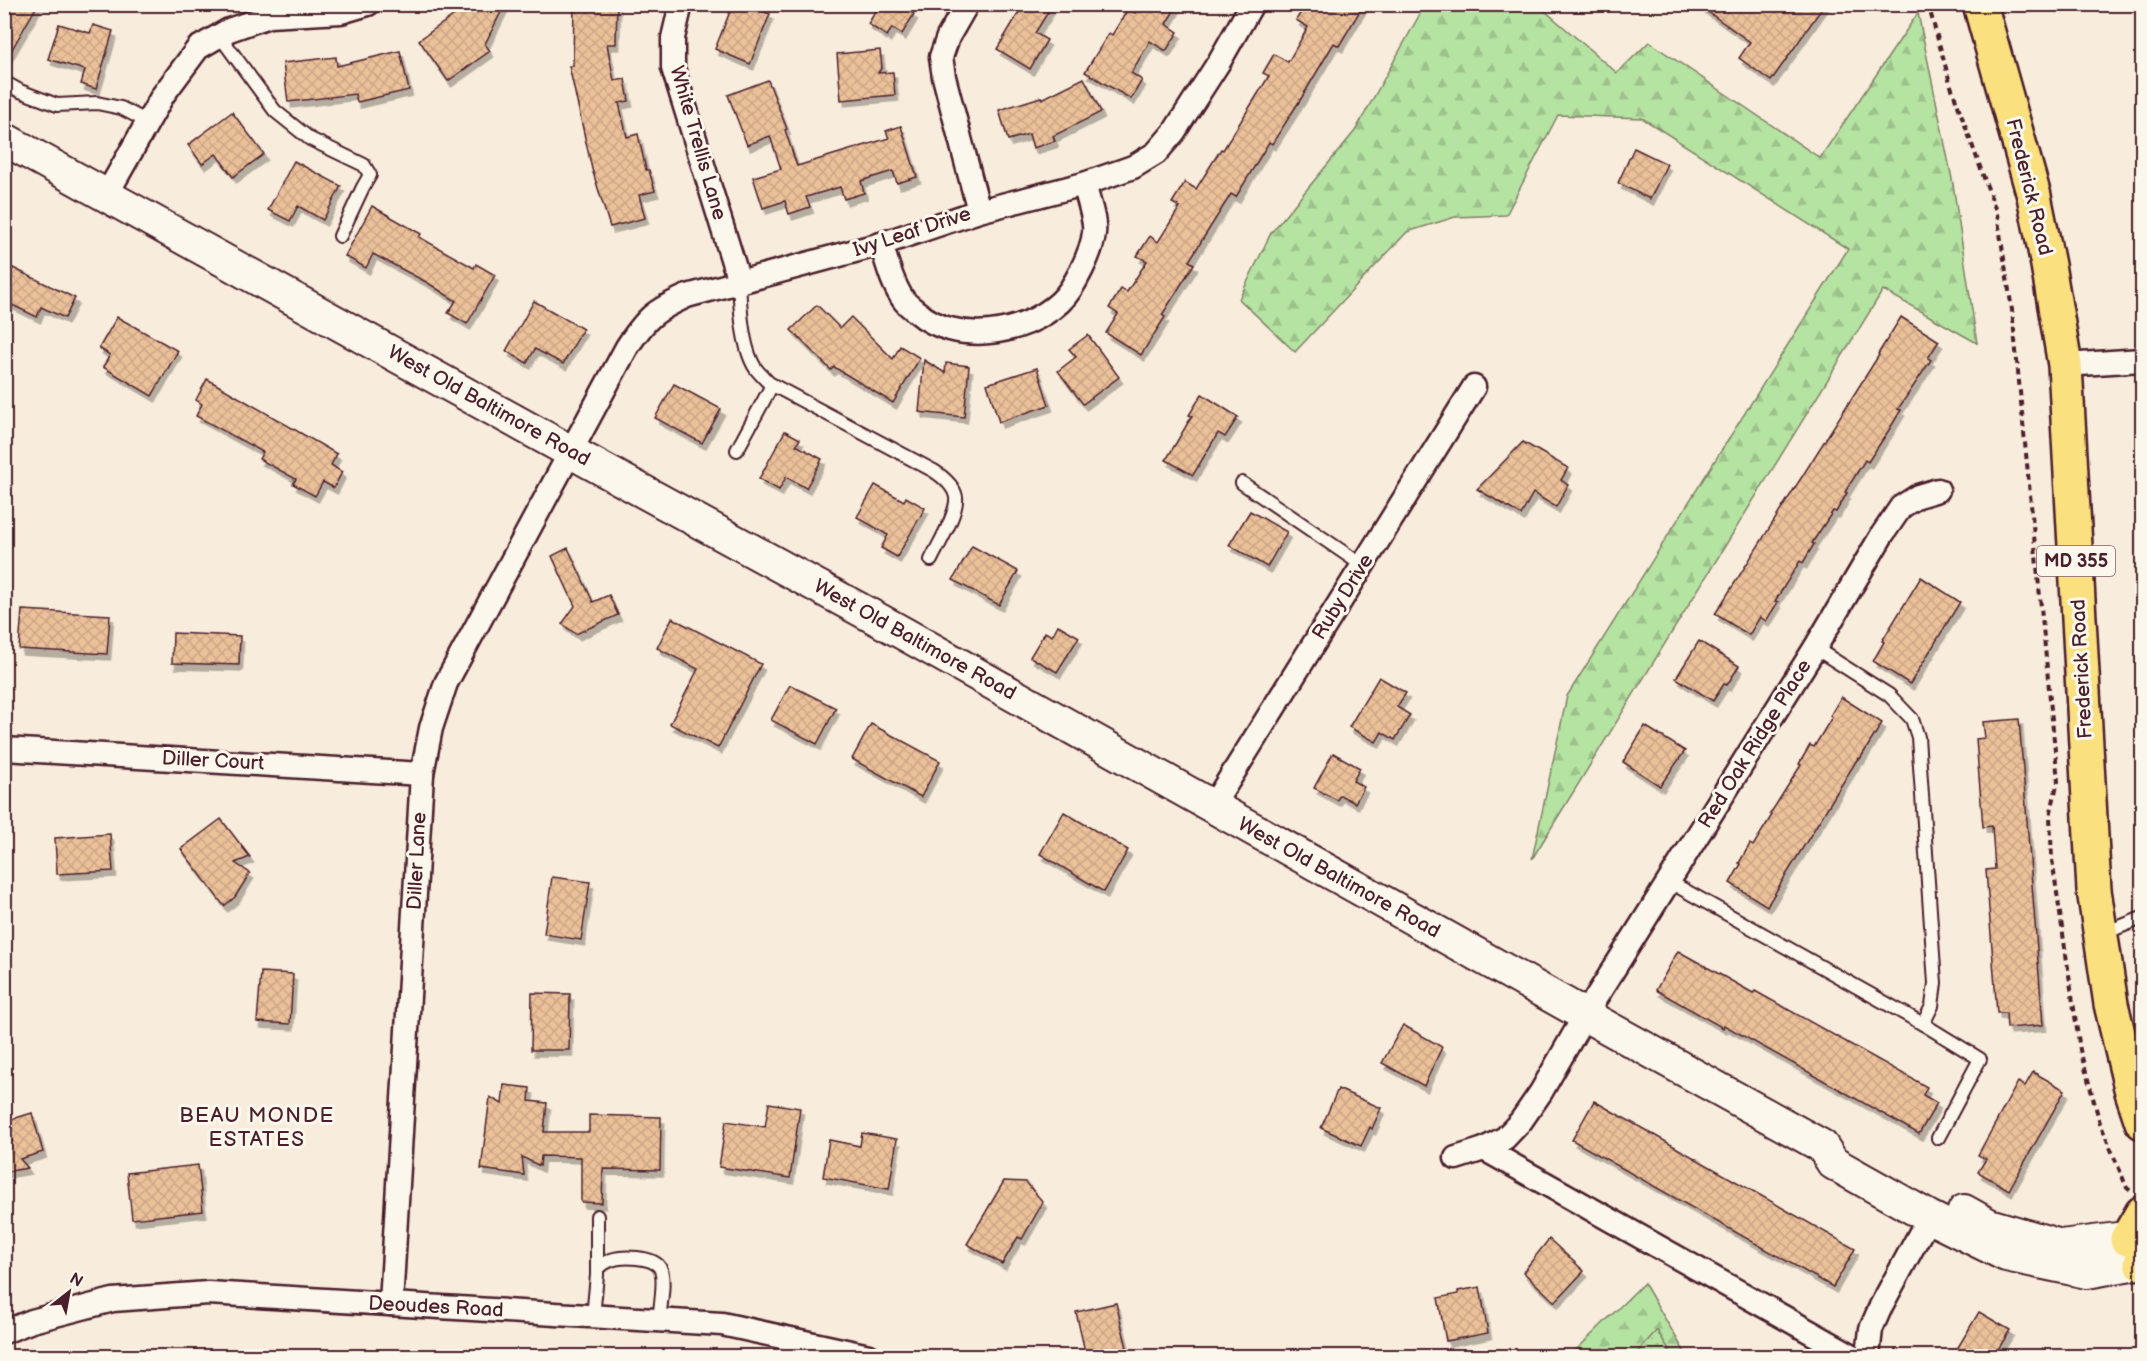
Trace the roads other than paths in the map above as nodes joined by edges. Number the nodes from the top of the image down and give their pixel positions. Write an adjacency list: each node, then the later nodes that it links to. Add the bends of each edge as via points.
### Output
1 (368, 4): 6 (street, via 341,12)
2 (681, 4): 16 (street, White Trellis Lane, via 673,38 673,68)
3 (967, 4): 13 (street, via 941,57)
4 (1252, 4): 11 (street, Ivy Leaf Drive, via 1180,122 1156,153 1133,167)
5 (1980, 4): 18 (main road, Frederick Road / MD 355, via 2034,196)
6 (267, 10): 7 (street)
7 (219, 35): 9 (street, via 198,48); 14 (lane, via 275,111 310,139 364,165 370,175)
8 (4, 82): 9 (lane, via 57,105 97,103 121,108)
9 (148, 122): 12 (street)
10 (4, 140): 12 (street, West Old Baltimore Road)
11 (1084, 184): 13 (street, Ivy Leaf Drive); 15 (street, via 1095,232 1086,258 1061,302 1016,327 958,332 921,316 903,300)
12 (107, 194): 22 (street, West Old Baltimore Road)
13 (978, 211): 15 (street, Ivy Leaf Drive)
14 (340, 236)
15 (881, 244): 16 (street, Ivy Leaf Drive)
16 (739, 280): 19 (lane, via 746,341 755,368); 22 (street, Ivy Leaf Drive, via 660,308 641,326)
17 (2142, 360): 18 (street)
18 (2065, 365): 33 (main road, Frederick Road / MD 355, via 2094,890)
19 (772, 385): 21 (lane); 25 (lane, via 944,477 956,497)
20 (1473, 387): 26 (street, Ruby Drive)
21 (737, 450)
22 (571, 452): 29 (street, Diller Lane, via 446,683 430,728); 30 (street, West Old Baltimore Road)
23 (1242, 483): 26 (lane)
24 (1938, 490): 27 (street, Red Oak Ridge Place, via 1901,507)
25 (931, 560)
26 (1362, 565): 30 (street, Ruby Drive)
27 (1815, 648): 31 (street, Red Oak Ridge Place); 35 (lane, via 1889,695 1912,719 1918,737 1935,983 1932,1006)
28 (4, 749): 29 (street, Diller Court)
29 (422, 774): 47 (street, Diller Lane)
30 (1212, 807): 34 (street, West Old Baltimore Road)
31 (1670, 882): 34 (street, Red Oak Ridge Place); 35 (lane)
32 (2142, 918): 33 (lane)
33 (2101, 935): 36 (main road, Frederick Road / MD 355)
34 (1585, 1015): 40 (street, West Old Baltimore Road); 41 (street, Red Oak Ridge Place, via 1521,1121 1505,1138)
35 (1923, 1024): 38 (lane, via 1980,1059)
36 (2132, 1092): 37 (main road, Frederick Road / MD 355); 39 (main road)
37 (2142, 1122)
38 (1938, 1137)
39 (2142, 1144)
40 (1822, 1146): 44 (street, West Old Baltimore Road, via 1833,1163); 45 (street, West Old Baltimore Road, via 1842,1143 1989,1225 2061,1246)
41 (1484, 1149): 42 (street, Red Oak Ridge Place); 52 (street)
42 (1456, 1158)
43 (597, 1216): 46 (lane)
44 (1929, 1217): 45 (street, West Old Baltimore Road, via 2006,1255 2087,1272); 53 (street, via 1881,1306 1871,1329)
45 (2140, 1246)
46 (598, 1267): 48 (lane); 49 (lane, via 612,1259 640,1258 660,1268)
47 (391, 1304): 48 (street, Deoudes Road); 50 (street, Deoudes Road, via 208,1293 113,1300)
48 (593, 1317): 49 (street, Deoudes Road)
49 (659, 1320): 51 (street, Deoudes Road, via 722,1324)
50 (4, 1332)
51 (869, 1356)
52 (1853, 1356)
53 (1868, 1356)

